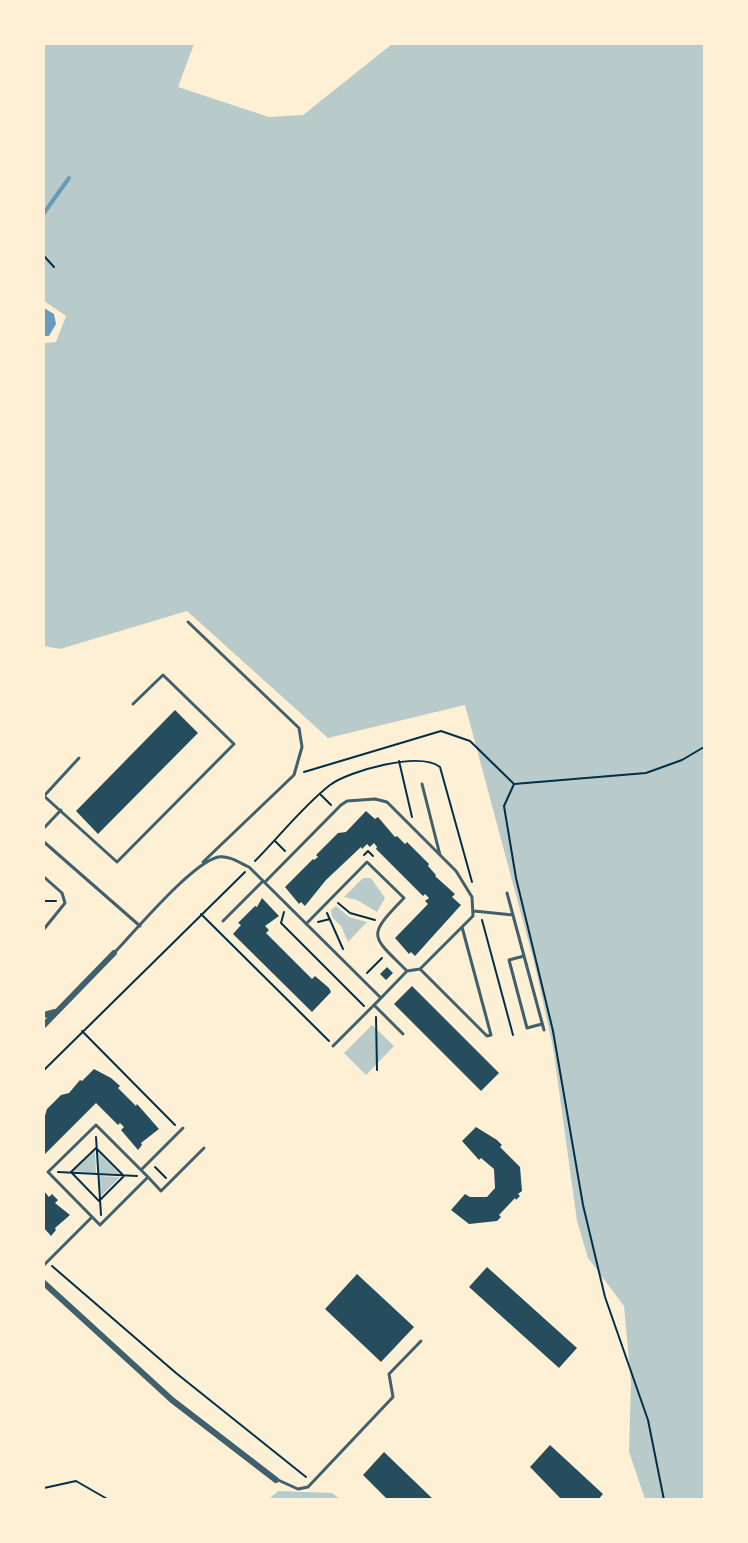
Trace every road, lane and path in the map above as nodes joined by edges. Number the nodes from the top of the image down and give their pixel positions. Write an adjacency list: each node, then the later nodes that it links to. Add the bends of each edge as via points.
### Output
1 (44, 256): 2 (path)
2 (54, 267)
3 (188, 622): 8 (lane, via 299,728 302,747)
4 (133, 704): 11 (lane, via 163,675 234,744 117,862)
5 (705, 747): 10 (path, via 646,772)
6 (79, 758): 11 (lane, via 44,796)
7 (399, 761): 13 (path)
8 (294, 775): 10 (path, via 441,731 470,741); 18 (lane)
9 (422, 784): 15 (lane)
10 (514, 784): 85 (path, via 504,806 516,878 553,1031 584,1205 605,1297 648,1420)
11 (61, 810): 12 (lane)
12 (44, 828)
13 (416, 831): 15 (lane); 21 (lane, via 387,802 347,801)
14 (44, 842): 37 (lane)
15 (440, 855): 31 (lane, via 456,871 472,897)
16 (374, 857): 17 (path, via 368,851)
17 (360, 859)
18 (200, 865): 19 (lane, via 220,857); 37 (lane)
19 (249, 867): 21 (lane); 32 (path)
20 (44, 877): 27 (lane, via 62,893)
21 (264, 882): 35 (lane); 36 (lane)
22 (507, 892): 33 (lane)
23 (54, 896): 26 (path)
24 (333, 896): 30 (lane); 34 (path, via 350,913); 40 (lane, via 367,862 404,898 377,928 378,941)
25 (44, 901): 26 (path)
26 (56, 901): 27 (path); 29 (path)
27 (65, 901): 39 (lane, via 63,909)
28 (276, 905): 50 (path, via 284,913 281,923)
29 (56, 906)
30 (324, 906): 36 (lane); 43 (path)
31 (474, 911): 33 (lane); 38 (lane)
32 (201, 914): 56 (path); 58 (path)
33 (513, 915): 42 (lane)
34 (372, 919)
35 (223, 921)
36 (306, 924): 43 (lane)
37 (140, 926): 41 (lane)
38 (462, 927): 44 (lane); 44 (lane, via 490,1035)
39 (44, 929)
40 (388, 951): 45 (lane); 46 (path)
41 (114, 953): 51 (street)
42 (524, 956): 53 (lane); 53 (lane, via 509,960 528,1028)
43 (349, 966): 46 (lane)
44 (420, 969): 45 (lane)
45 (407, 971): 47 (lane)
46 (361, 978): 47 (lane)
47 (381, 998): 48 (lane)
48 (374, 1005): 49 (lane); 50 (lane)
49 (377, 1008): 57 (lane); 60 (path)
50 (368, 1010): 58 (lane)
51 (58, 1011): 52 (street); 54 (street)
52 (44, 1015)
53 (542, 1024): 55 (lane)
54 (44, 1025)
55 (544, 1030)
56 (82, 1031): 59 (path); 63 (path, via 176,1126)
57 (403, 1034)
58 (333, 1046)
59 (44, 1070)
60 (377, 1070)
61 (95, 1125): 64 (path); 67 (lane); 68 (lane)
62 (183, 1128): 66 (lane)
63 (168, 1133)
64 (96, 1148): 69 (path); 70 (path); 71 (path)
65 (204, 1148): 73 (lane)
66 (149, 1162): 67 (lane); 73 (path)
67 (141, 1170): 72 (lane)
68 (49, 1172): 69 (path); 75 (lane)
69 (71, 1173): 70 (path); 74 (path)
70 (98, 1174): 71 (path); 74 (path)
71 (123, 1175): 72 (path); 74 (path)
72 (148, 1177): 73 (lane, via 161,1191); 76 (lane)
73 (170, 1182)
74 (100, 1200): 76 (path)
75 (92, 1217): 76 (lane); 77 (lane)
76 (101, 1224)
77 (44, 1265)
78 (53, 1266): 82 (path, via 176,1373)
79 (44, 1283): 81 (street, via 172,1400)
80 (421, 1341): 82 (lane, via 389,1374 393,1397)
81 (276, 1480): 82 (lane, via 298,1489)
82 (313, 1482)
83 (44, 1488): 84 (path, via 76,1481)
84 (109, 1500)
85 (664, 1500)

